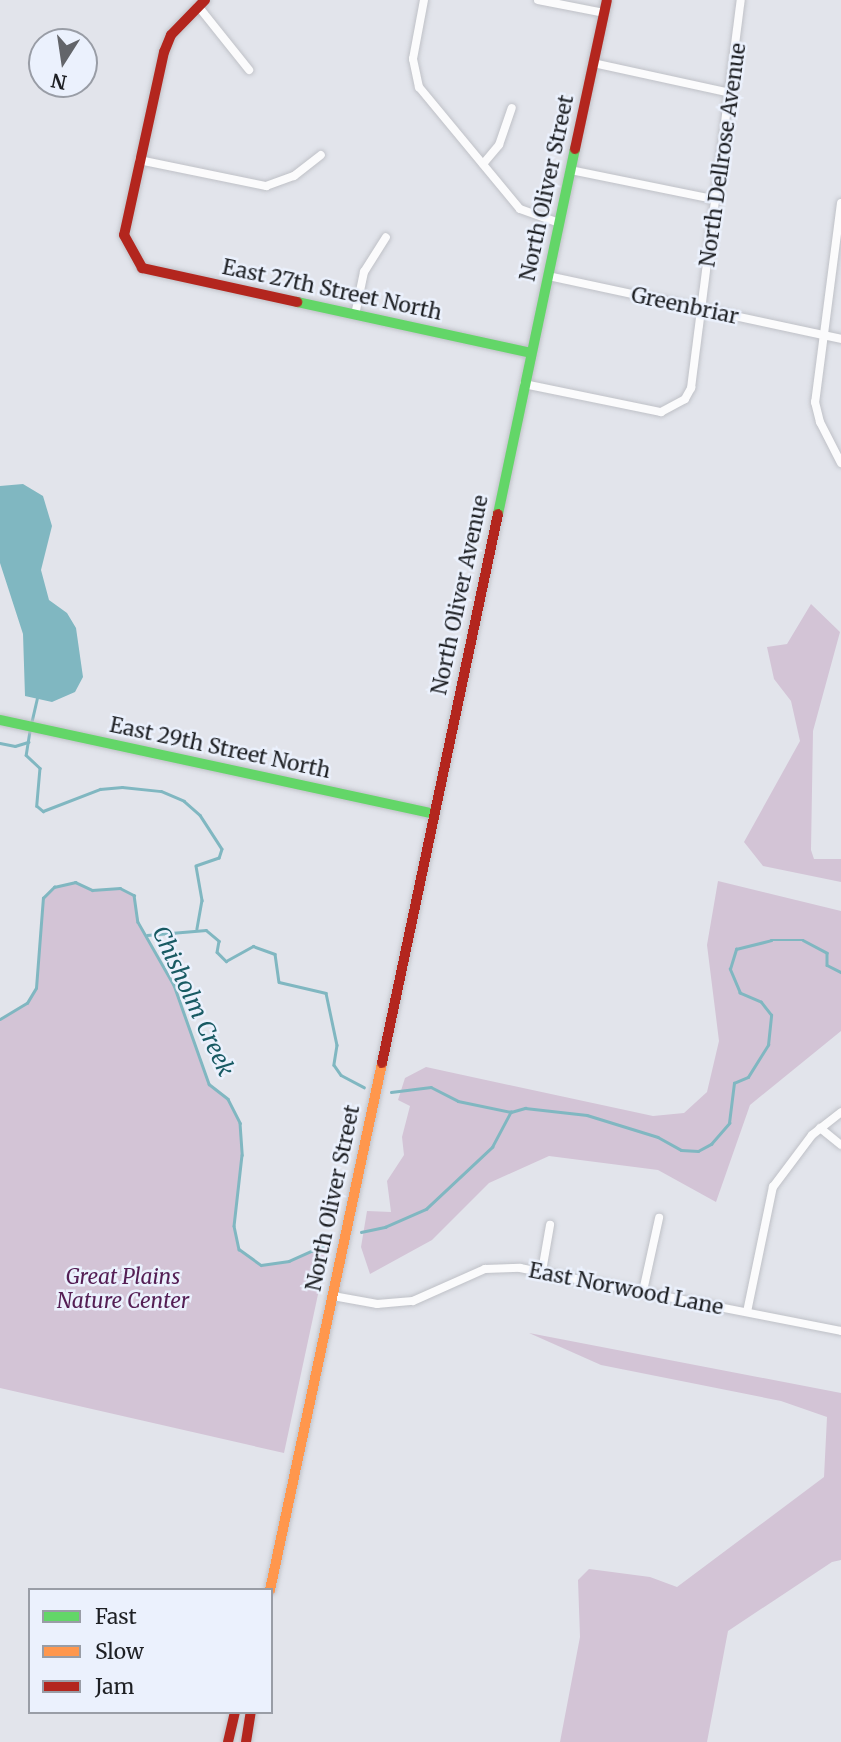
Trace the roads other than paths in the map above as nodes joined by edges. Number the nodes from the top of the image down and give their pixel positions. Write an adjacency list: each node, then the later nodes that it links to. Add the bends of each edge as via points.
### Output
1 (424, 0): 13 (street, via 414,75)
2 (538, 0): 6 (street)
3 (607, 0): 6 (main road, North Oliver Street)
4 (741, 0): 9 (street, North Dellrose Avenue)
5 (202, 3): 8 (street); 12 (main road, via 171,35 164,52)
6 (604, 13): 7 (main road, North Oliver Street)
7 (593, 63): 9 (street); 14 (main road, North Oliver Street)
8 (249, 70)
9 (732, 93): 15 (street, North Dellrose Avenue)
10 (512, 108): 13 (street, via 499,145)
11 (321, 155): 12 (street, via 294,176 266,186)
12 (139, 160): 22 (main road, East 27th Street North, via 124,235 130,254 142,268)
13 (483, 164): 17 (street, via 520,209)
14 (570, 170): 15 (street); 17 (main road, North Oliver Street)
15 (717, 200): 21 (street, North Dellrose Avenue)
16 (841, 203): 18 (street)
17 (559, 223): 20 (main road, North Oliver Street)
18 (839, 228): 23 (street)
19 (386, 237): 22 (street, via 365,272)
20 (548, 276): 21 (street, Greenbriar); 25 (main road, North Oliver Street)
21 (702, 310): 23 (street, Greenbriar); 26 (street, North Dellrose Avenue, via 691,388 674,407 646,410)
22 (355, 315): 25 (main road, East 27th Street North)
23 (823, 335): 24 (street, Greenbriar); 27 (street, via 815,402)
24 (841, 339)
25 (531, 353): 26 (main road, North Oliver Street)
26 (524, 384): 29 (main road, North Oliver Avenue)
27 (841, 463)
28 (0, 720): 29 (main road, East 29th Street North)
29 (433, 814): 37 (main road, North Oliver Street)
30 (841, 1112): 31 (street)
31 (821, 1128): 32 (street); 38 (street, via 773,1187)
32 (841, 1145)
33 (659, 1218): 36 (street)
34 (550, 1225): 35 (street)
35 (542, 1271): 36 (street, East Norwood Lane); 37 (street, East Norwood Lane, via 485,1269 413,1301 377,1304)
36 (643, 1291): 38 (street, East Norwood Lane)
37 (332, 1296): 40 (main road, North Oliver Street)
38 (747, 1312): 39 (street, East Norwood Lane)
39 (841, 1331)
40 (270, 1588)
41 (235, 1714): 43 (main road)
42 (251, 1714): 44 (main road)
43 (229, 1742)
44 (246, 1742)

